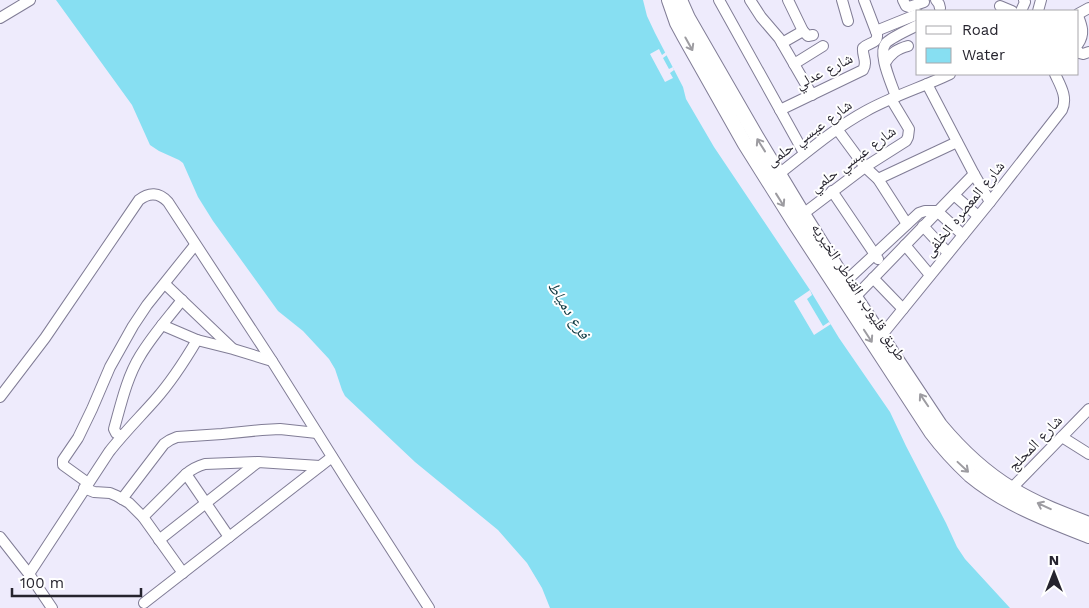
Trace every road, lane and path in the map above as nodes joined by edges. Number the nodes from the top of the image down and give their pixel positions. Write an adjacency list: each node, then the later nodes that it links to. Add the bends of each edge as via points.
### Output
1 (30, 0): 15 (street)
2 (669, 0): 40 (main road, طريق قليوب, القناطر الخيريه, one-way to 40, via 684,36 745,144)
3 (680, 0): 40 (main road, طريق قليوب, القناطر الخيريه, one-way to 3, via 756,136)
4 (719, 0): 34 (street)
5 (750, 0): 23 (street)
6 (788, 0): 19 (street)
7 (842, 0): 17 (street)
8 (864, 0): 20 (street)
9 (903, 0): 12 (street)
10 (1000, 6): 11 (street)
11 (1010, 10)
12 (916, 13)
13 (916, 16): 18 (street)
14 (916, 17): 22 (street)
15 (0, 18)
16 (1079, 18): 24 (street, via 1083,29)
17 (848, 21)
18 (892, 24): 20 (street); 22 (street)
19 (803, 31): 21 (street); 23 (street)
20 (876, 31): 32 (street, شارع عدلي, via 876,40 862,50 866,63 864,70)
21 (814, 36)
22 (896, 37): 27 (street, via 883,48)
23 (782, 43): 28 (street)
24 (1079, 43)
25 (823, 46): 28 (street)
26 (908, 46): 27 (street, via 894,51)
27 (885, 63): 33 (street)
28 (794, 64): 32 (street)
29 (1055, 75): 44 (street, شارع المعصره الخلفى, via 1065,98 1062,110)
30 (936, 77): 31 (street, شارع عيسي حلمى)
31 (927, 84): 33 (street, شارع عيسي حلمى); 36 (street)
32 (812, 95): 34 (street, شارع عدلي)
33 (893, 98): 35 (street, شارع عيسي حلمى); 38 (street, شارع عيسي حلمي, via 908,126 908,137)
34 (780, 110): 37 (street)
35 (837, 129): 37 (street, شارع عيسي حلمى); 38 (street)
36 (957, 142): 39 (street); 41 (street)
37 (804, 153): 40 (street, شارع عيسي حلمى)
38 (866, 167): 41 (street); 42 (street, شارع عيسي حلمي)
39 (974, 174): 43 (street); 44 (street)
40 (773, 178): 46 (main road, طريق قليوب, القناطر الخيريه); 79 (main road, طريق قليوب, القناطر الخيريه, one-way to 79, via 931,432 971,475)
41 (878, 179): 48 (street)
42 (832, 191): 46 (street, شارع عيسي حلمي); 54 (street)
43 (954, 195): 45 (street); 47 (street)
44 (990, 202): 47 (street, شارع المعصره الخلفى)
45 (938, 211): 48 (street, via 919,213); 49 (street); 50 (street)
46 (804, 214): 58 (main road, طريق قليوب, القناطر الخيريه)
47 (978, 216): 50 (street, شارع المعصره الخلفى)
48 (907, 224): 54 (street)
49 (923, 226): 52 (street); 53 (street)
50 (963, 235): 53 (street, شارع المعصره الخلفى)
51 (195, 245): 59 (street); 67 (street); 68 (street, via 163,197 157,194 144,196)
52 (905, 245): 55 (street); 56 (street)
53 (948, 253): 56 (street, شارع المعصره الخلفى)
54 (874, 255): 55 (street); 58 (street)
55 (883, 268): 57 (street)
56 (930, 275): 62 (street, شارع المعصره الخلفى)
57 (873, 278): 60 (street); 62 (street)
58 (846, 281): 60 (main road, طريق قليوب, القناطر الخيريه)
59 (165, 284): 61 (street); 78 (street, via 147,305 110,367 78,438 62,462)
60 (856, 297): 64 (main road, طريق قليوب, القناطر الخيريه)
61 (182, 300): 63 (street); 66 (street)
62 (903, 309): 64 (street, شارع المعصره الخلفى)
63 (162, 325): 65 (street); 71 (street, via 130,377 114,429)
64 (881, 336): 79 (main road, طريق قليوب, القناطر الخيريه, one-way to 64, via 952,440)
65 (197, 340): 66 (street); 71 (street, via 170,382)
66 (233, 349): 67 (street)
67 (272, 361): 70 (street)
68 (0, 397)
69 (1089, 408): 72 (street, شارع المحلج)
70 (317, 433): 74 (street); 80 (street, via 262,430 177,437 160,450)
71 (121, 436): 78 (street)
72 (1062, 436): 73 (street); 79 (street, شارع المحلج)
73 (1089, 454)
74 (332, 457): 76 (street); 92 (street)
75 (258, 462): 76 (street); 77 (street, via 206,464); 81 (street)
76 (320, 466): 86 (street)
77 (186, 474): 81 (street); 82 (street)
78 (86, 486): 80 (street, via 94,492 110,493); 89 (street)
79 (1008, 493): 83 (main road, طريق قليوب, القناطر الخيريه, one-way to 79); 84 (main road, طريق قليوب, القناطر الخيريه, via 1037,515)
80 (122, 499): 82 (street)
81 (206, 503): 86 (street); 87 (street)
82 (143, 517): 87 (street)
83 (1089, 524)
84 (1089, 536)
85 (0, 538): 89 (street)
86 (228, 538): 88 (street)
87 (159, 540): 88 (street)
88 (183, 573): 90 (street)
89 (29, 574): 91 (street)
90 (144, 603)
91 (52, 608)
92 (429, 608)

